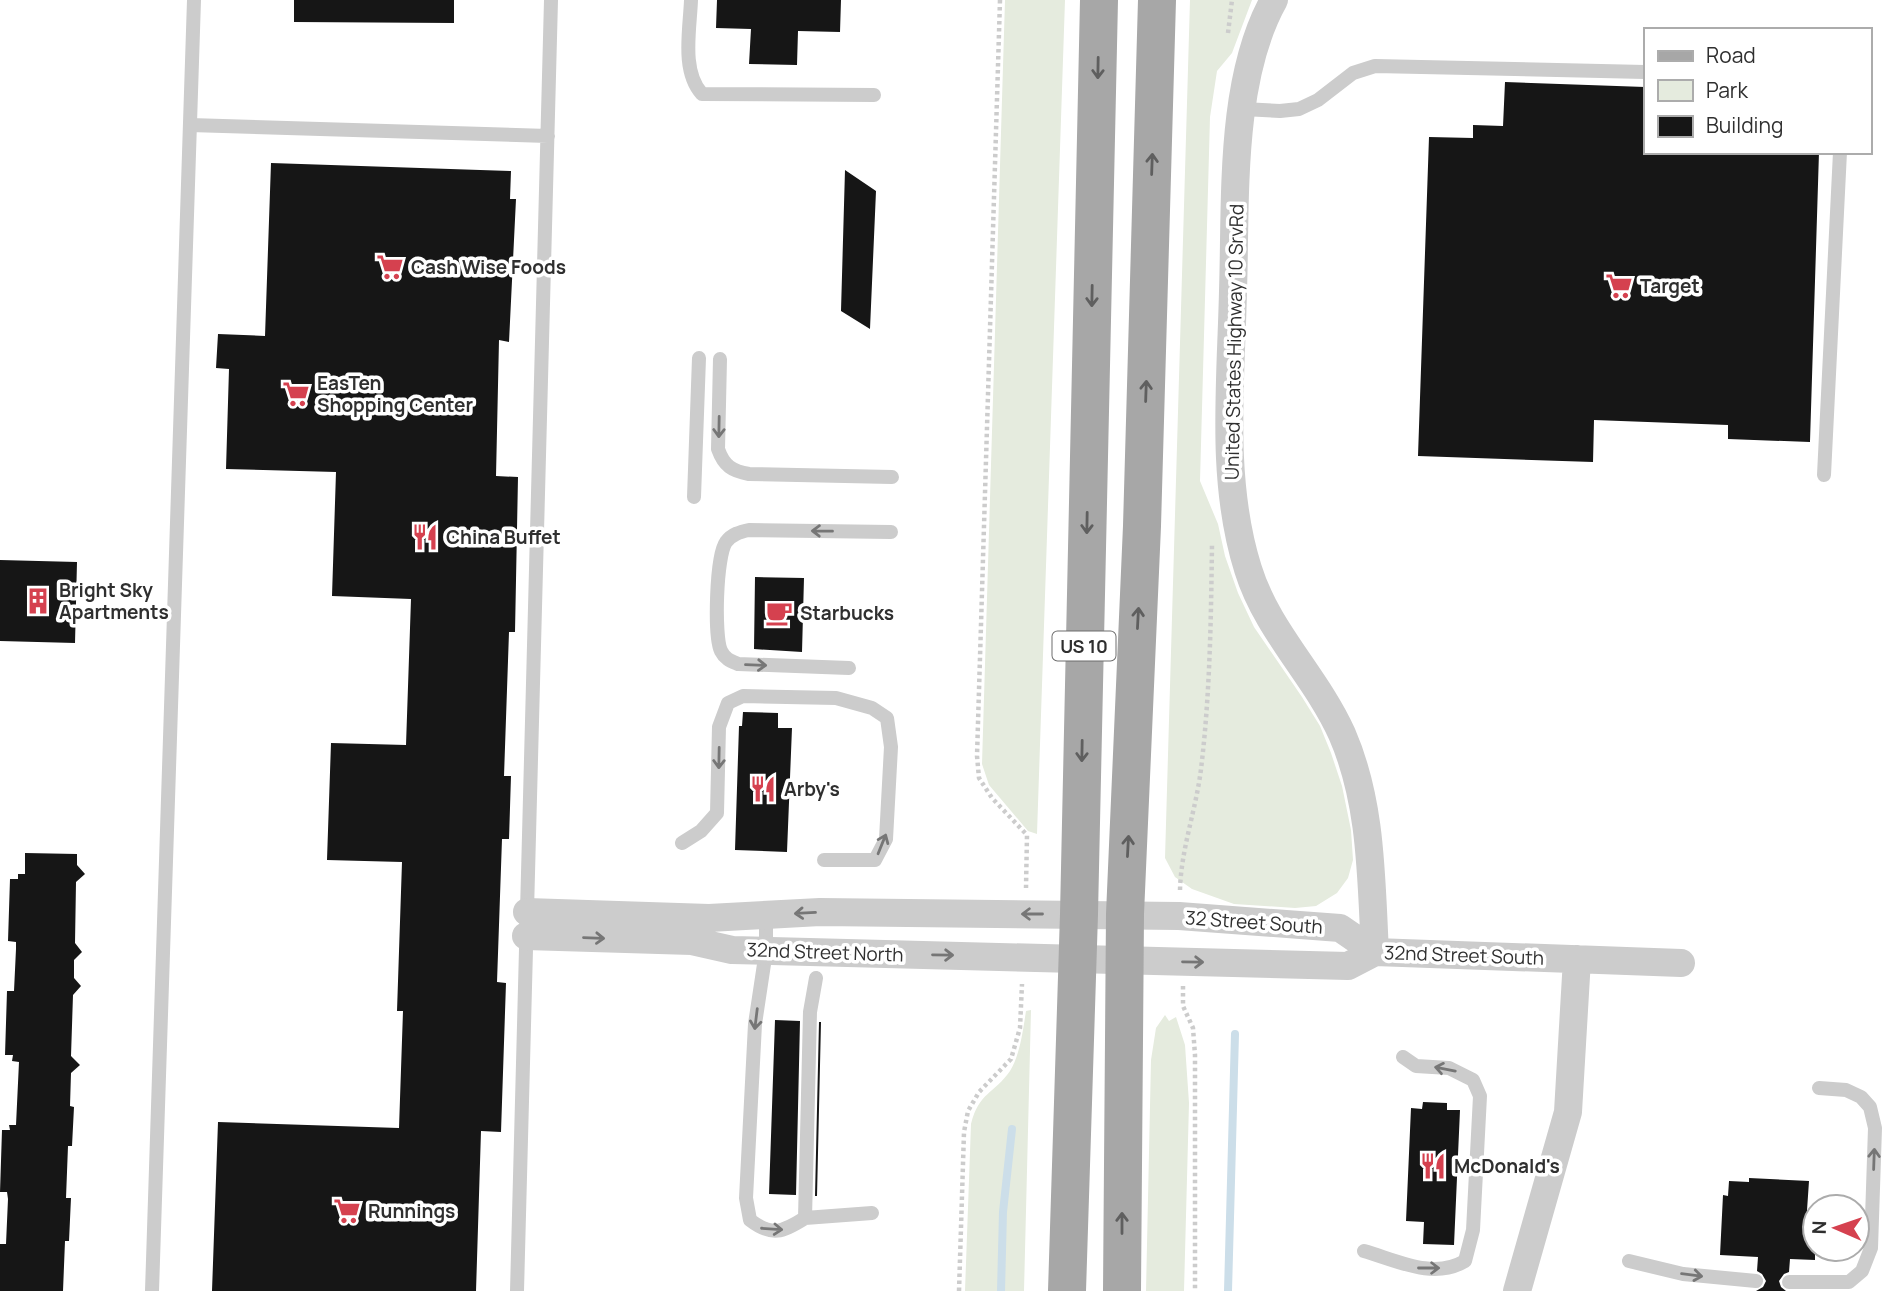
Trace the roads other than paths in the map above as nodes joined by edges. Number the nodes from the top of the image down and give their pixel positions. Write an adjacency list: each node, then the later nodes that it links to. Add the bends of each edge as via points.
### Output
1 (194, 0): 10 (lane)
2 (551, 0): 11 (lane)
3 (691, 0): 8 (lane, via 692,83 702,94)
4 (1099, 0): 22 (main road, US 10, one-way to 22)
5 (1157, 0): 23 (main road, US 10, one-way to 5)
6 (1274, 0): 9 (street, United States Highway 10 SrvRd, via 1251,55)
7 (1644, 72): 9 (lane, via 1375,66 1353,73 1299,109)
8 (874, 95)
9 (1242, 109): 27 (street, United States Highway 10 SrvRd, via 1229,425 1231,486 1248,569 1261,602 1324,701 1357,773 1366,813)
10 (190, 125): 11 (lane); 41 (lane)
11 (548, 136): 25 (lane)
12 (1840, 154): 15 (lane)
13 (699, 358): 17 (lane)
14 (720, 359): 16 (lane, one-way to 16, via 718,449 723,463 735,472)
15 (1824, 475)
16 (892, 477)
17 (694, 497)
18 (891, 532): 19 (lane, one-way to 19, via 749,530 733,534 724,544 718,565 717,639 728,660)
19 (849, 668)
20 (682, 843): 21 (lane, one-way to 20, via 875,860 886,839 891,747 887,718 872,708 836,698 743,696 728,703 719,727 718,813)
21 (824, 860)
22 (1079, 914): 23 (street, 32nd Street North); 24 (street, 32nd Street North, one-way to 24); 28 (main road, US 10)
23 (1125, 914): 27 (street, 32 Street South, via 1340,928); 30 (main road, US 10)
24 (766, 915): 25 (street, 32nd Street North); 26 (lane)
25 (526, 924): 26 (street, 32nd Street North, one-way to 26); 42 (lane)
26 (766, 951): 28 (street, 32nd Street North, one-way to 28); 36 (lane, one-way to 36, via 755,1024 746,1198 750,1220 760,1228 773,1232)
27 (1375, 952): 29 (street, 32nd Street South); 30 (street, 32nd Street South, one-way to 27, via 1348,966)
28 (1077, 959): 30 (street, 32nd Street North); 43 (main road, US 10)
29 (1577, 959): 31 (street, 32nd Street South); 45 (street, via 1569,1112)
30 (1124, 961): 44 (main road, US 10, one-way to 30)
31 (1681, 963)
32 (816, 978): 36 (lane, via 810,1012)
33 (1403, 1057): 37 (lane, one-way to 33, via 1416,1268 1452,1268 1465,1261 1473,1230 1480,1096 1473,1080 1449,1068 1416,1066)
34 (1819, 1088): 40 (lane, one-way to 34, via 1849,1282 1862,1271 1871,1248 1875,1128 1870,1107 1846,1090)
35 (872, 1213): 36 (lane)
36 (805, 1218)
37 (1364, 1251)
38 (1629, 1261): 39 (lane, one-way to 39, via 1683,1274)
39 (1756, 1281)
40 (1788, 1282)
41 (152, 1291)
42 (517, 1291)
43 (1067, 1291)
44 (1122, 1291)
45 (1517, 1291)

